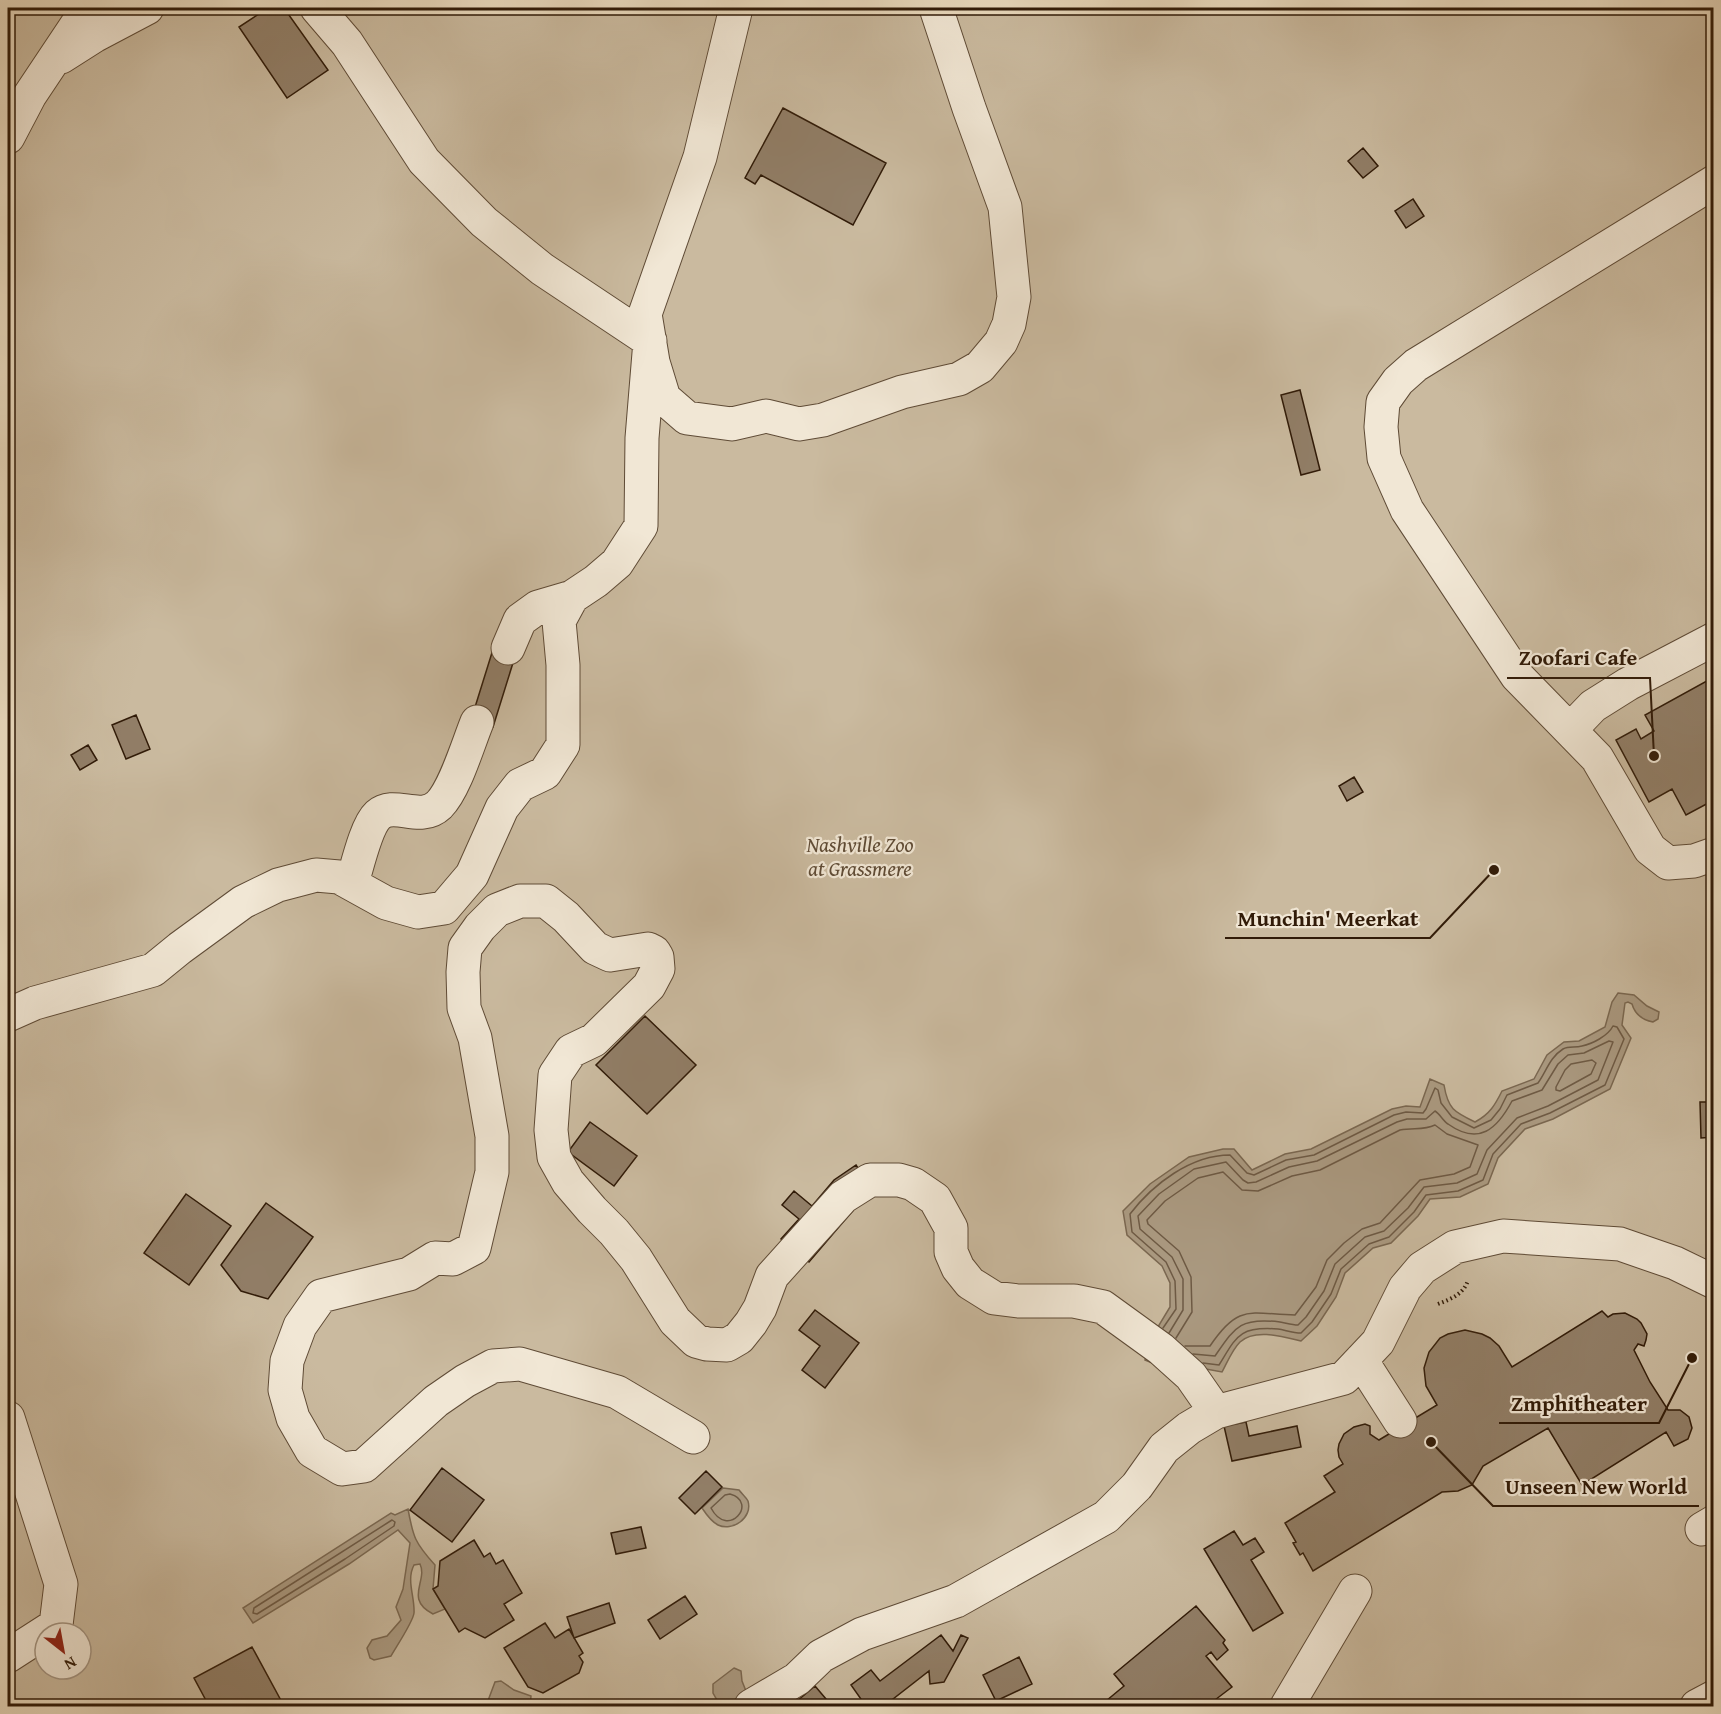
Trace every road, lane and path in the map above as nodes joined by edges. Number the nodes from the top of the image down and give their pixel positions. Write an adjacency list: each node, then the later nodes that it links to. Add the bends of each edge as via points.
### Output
1 (88, 8): 6 (lane)
2 (147, 8): 6 (lane)
3 (317, 8): 9 (lane, via 347,43 424,161 477,214 542,269)
4 (736, 8): 9 (lane, via 700,157 645,314)
5 (936, 8): 9 (lane, via 1005,207 1014,297 1001,342 980,367 958,379 902,392 823,420 799,424 766,416 732,424 687,418 664,398)
6 (52, 63): 7 (lane)
7 (8, 137)
8 (1713, 182): 14 (lane, via 1416,365 1383,402 1384,458 1407,510 1517,676)
9 (650, 341): 10 (lane, via 642,438 641,526 617,563)
10 (572, 597): 12 (lane, via 538,607 520,620); 16 (lane, via 559,621 563,745 545,773 520,785 502,808 472,875 444,909 418,912 386,903)
11 (1713, 639): 14 (lane, via 1593,706)
12 (508, 648)
13 (477, 722): 16 (lane, via 451,786 439,805 426,813 392,809 379,814 368,830)
14 (1569, 730): 15 (lane, via 1597,758 1636,827 1659,858 1668,863 1694,861)
15 (1713, 854)
16 (352, 883): 17 (lane, via 339,877 316,875 278,885 243,902 153,970 35,1003)
17 (8, 1016)
18 (1713, 1282): 19 (lane, via 1675,1263 1620,1244 1503,1236 1455,1247 1422,1268 1405,1288 1377,1342)
19 (1361, 1360): 20 (lane, via 1344,1378); 22 (lane)
20 (1216, 1412): 23 (lane, via 1191,1376 1103,1307 1074,1301 994,1298 970,1283 951,1252 951,1228 935,1199 899,1180 870,1180 843,1197 772,1276 760,1308 739,1338 727,1345 696,1341 675,1321 636,1259 568,1182 554,1157 551,1111 555,1075 571,1051 594,1040 650,986 658,969 657,957 648,949 610,955 595,948 546,901 509,905 497,910 465,948 464,1008 475,1038 492,1136 492,1172 474,1248 453,1259 435,1258 409,1274 321,1296 300,1326 287,1361 285,1390 293,1418 312,1451 342,1469 364,1466 436,1401 465,1381 493,1366 520,1364 617,1392); 27 (lane, via 1164,1448 1137,1486 1106,1517 956,1601 855,1638 821,1656 797,1678)
21 (8, 1418): 25 (lane, via 62,1584 56,1625)
22 (1400, 1421)
23 (693, 1437)
24 (1355, 1591): 28 (lane)
25 (8, 1656)
26 (1713, 1697): 29 (lane)
27 (752, 1705)
28 (1287, 1707)
29 (1697, 1707)

